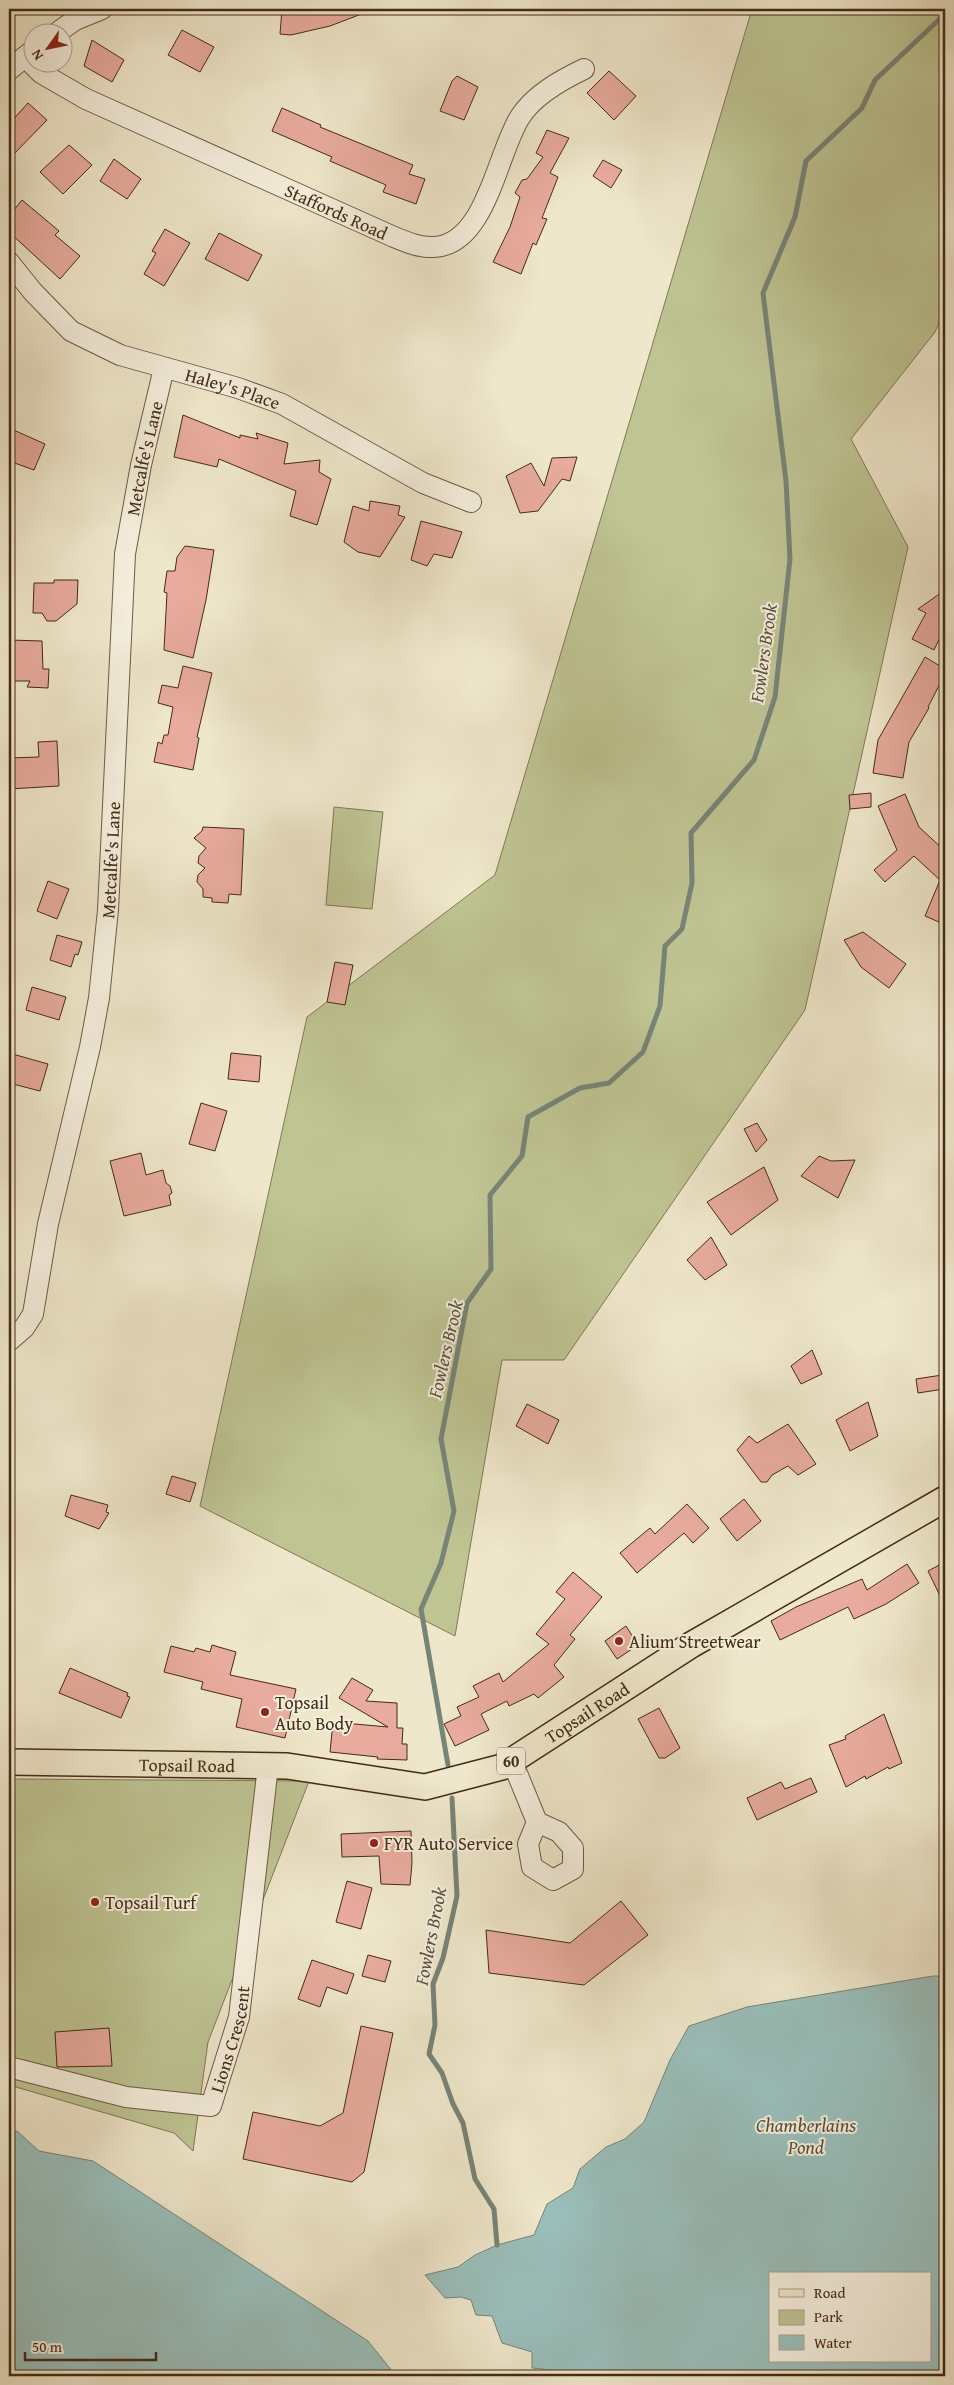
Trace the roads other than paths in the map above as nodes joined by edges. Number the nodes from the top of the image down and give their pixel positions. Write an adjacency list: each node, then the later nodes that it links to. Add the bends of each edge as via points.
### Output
1 (102, 9): 2 (street)
2 (72, 22)
3 (22, 60): 5 (street)
4 (584, 69): 6 (street, Staffords Road, via 550,89 524,111 470,227 452,243 432,247 394,237 123,116 48,78)
5 (9, 70)
6 (43, 72)
7 (9, 262): 8 (street, Haley's Place, via 71,331 120,355)
8 (164, 368): 9 (street, Haley's Place, via 282,404 423,483); 10 (street, Metcalfe's Lane, via 141,465 125,554 108,910 99,998 49,1216 33,1314 24,1328)
9 (471, 502)
10 (9, 1341)
11 (945, 1499): 12 (main road, Topsail Road / 60, via 691,1645)
12 (512, 1761): 14 (main road, Topsail Road / 60, via 502,1767 425,1787 288,1766); 15 (street)
13 (9, 1762): 14 (main road, Topsail Road / 60)
14 (268, 1766): 16 (street, Lions Crescent, via 239,2016 211,2106 126,2097)
15 (537, 1822)
16 (9, 2067)

